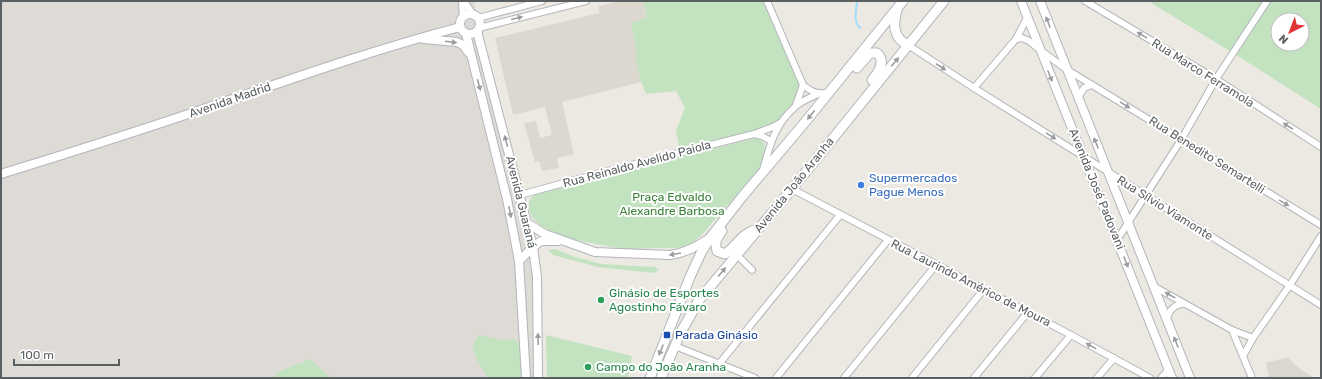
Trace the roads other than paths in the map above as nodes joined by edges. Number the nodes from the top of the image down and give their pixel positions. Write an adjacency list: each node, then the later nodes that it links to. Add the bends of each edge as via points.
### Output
1 (463, 1): 12 (street); 13 (street)
2 (542, 1): 13 (street)
3 (586, 1): 16 (street, one-way to 3)
4 (767, 1): 26 (street)
5 (904, 1): 11 (main road)
6 (944, 1): 20 (main road, Avenida João Aranha)
7 (1021, 1): 14 (street, Avenida José Padovani)
8 (1040, 1): 23 (street, Avenida José Padovani, one-way to 8)
9 (1085, 1): 25 (street, Rua Marco Ferramola, one-way to 9)
10 (1267, 1): 25 (street)
11 (897, 9): 20 (main road, via 895,32 900,40); 24 (main road)
12 (463, 17): 13 (street); 15 (street)
13 (476, 17): 16 (street, via 480,23)
14 (1027, 18): 19 (street); 21 (street, Avenida José Padovani)
15 (460, 27): 17 (street); 18 (street, Avenida Madrid)
16 (478, 30): 17 (street); 44 (street, Avenida Guaraná, one-way to 16)
17 (466, 34): 22 (street, Avenida Guaraná)
18 (413, 39): 22 (street, one-way to 22, via 457,42 468,50); 41 (street, Avenida Madrid, via 136,132)
19 (1016, 39): 21 (street, Rua Benedito Semartelli, via 1029,41); 28 (street)
20 (908, 45): 28 (street, Rua Sílvio Viamonte, one-way to 28); 33 (main road, Avenida João Aranha, one-way to 20)
21 (1040, 50): 23 (street, Rua Benedito Semartelli); 39 (street, Avenida José Padovani, one-way to 39)
22 (474, 67): 59 (street, Avenida Guaraná, one-way to 59, via 507,199)
23 (1066, 69): 27 (street, Rua Benedito Semartelli); 31 (street, Avenida José Padovani)
24 (844, 75): 29 (main road); 33 (main road, via 853,72 870,54 876,53 881,60 880,71 852,106)
25 (1216, 80): 36 (street); 38 (street, Rua Marco Ferramola, one-way to 25)
26 (803, 85): 30 (street); 32 (street)
27 (1092, 85): 31 (street, via 1084,88); 36 (street, Rua Benedito Semartelli, one-way to 36)
28 (974, 88): 39 (street, Rua Sílvio Viamonte, one-way to 39)
29 (829, 93): 30 (street); 42 (main road, one-way to 42)
30 (818, 94): 32 (street)
31 (1078, 98): 40 (street, Avenida José Padovani, one-way to 31)
32 (796, 105): 34 (street)
33 (850, 116): 43 (main road, Avenida João Aranha)
34 (780, 122): 35 (street, Rua Reinaldo Avelido Paiola); 37 (street)
35 (754, 134): 37 (street); 44 (street, Rua Reinaldo Avelido Paiola)
36 (1181, 140): 45 (street); 50 (street, Rua Benedito Semartelli, one-way to 50)
37 (771, 141): 42 (street)
38 (1321, 147)
39 (1083, 156): 40 (street, Rua Sílvio Viamonte); 55 (street, Avenida José Padovani)
40 (1108, 173): 45 (street, Rua Sílvio Viamonte); 48 (street, Avenida José Padovani)
41 (1, 174)
42 (762, 176): 46 (main road)
43 (792, 189): 47 (street, Rua Laurindo Américo de Moura); 51 (main road, Avenida João Aranha)
44 (520, 195): 49 (street, Avenida Guaraná)
45 (1146, 196): 48 (street); 62 (street, Rua Sílvio Viamonte)
46 (742, 197): 51 (main road, via 742,207 716,240 715,246 718,251 725,254 744,235); 53 (main road)
47 (840, 215): 54 (street, Rua Laurindo Américo de Moura); 75 (street)
48 (1128, 221): 55 (street); 63 (street, Avenida José Padovani)
49 (527, 223): 56 (street); 57 (street, Avenida Guaraná)
50 (1321, 225)
51 (759, 229): 58 (main road, Avenida João Aranha)
52 (1321, 236): 62 (street)
53 (710, 238): 56 (street, one-way to 56, via 691,250 670,255 595,252); 79 (main road, one-way to 79, via 690,277)
54 (888, 240): 60 (street, Rua Laurindo Américo de Moura); 82 (street)
55 (1117, 240): 76 (street, Avenida José Padovani, one-way to 76)
56 (565, 242): 57 (street, via 542,241)
57 (533, 247): 59 (street); 78 (street, Avenida Guaraná, one-way to 57, via 537,278)
58 (737, 255): 61 (street); 72 (main road, Avenida João Aranha, one-way to 58, via 699,300)
59 (519, 261): 77 (street, Avenida Guaraná)
60 (936, 265): 64 (street, Rua Laurindo Américo de Moura); 83 (street)
61 (752, 270)
62 (1290, 285): 66 (street, Rua Sílvio Viamonte); 71 (street)
63 (1155, 287): 65 (street, one-way to 63); 68 (street, Avenida José Padovani)
64 (984, 289): 67 (street, Rua Laurindo Américo de Moura); 84 (street)
65 (1184, 304): 68 (street, via 1173,307); 69 (street)
66 (1321, 305)
67 (1028, 312): 70 (street, Rua Laurindo Américo de Moura); 85 (street)
68 (1167, 319): 91 (street, Avenida José Padovani, one-way to 68)
69 (1232, 330): 71 (street); 73 (street)
70 (1071, 335): 74 (street, Rua Laurindo Américo de Moura, one-way to 70); 86 (street)
71 (1253, 338): 73 (street)
72 (675, 346): 75 (street); 80 (main road, Avenida João Aranha)
73 (1243, 356): 92 (street)
74 (1114, 358): 87 (street); 88 (street, Rua Laurindo Américo de Moura)
75 (719, 364): 81 (street)
76 (1169, 369): 89 (street); 90 (street, Avenida José Padovani)
77 (526, 378)
78 (538, 378)
79 (650, 378)
80 (661, 378)
81 (755, 378)
82 (776, 378)
83 (844, 378)
84 (912, 378)
85 (974, 378)
86 (1035, 378)
87 (1097, 378)
88 (1150, 378)
89 (1161, 378)
90 (1172, 378)
91 (1190, 378)
92 (1252, 378)

